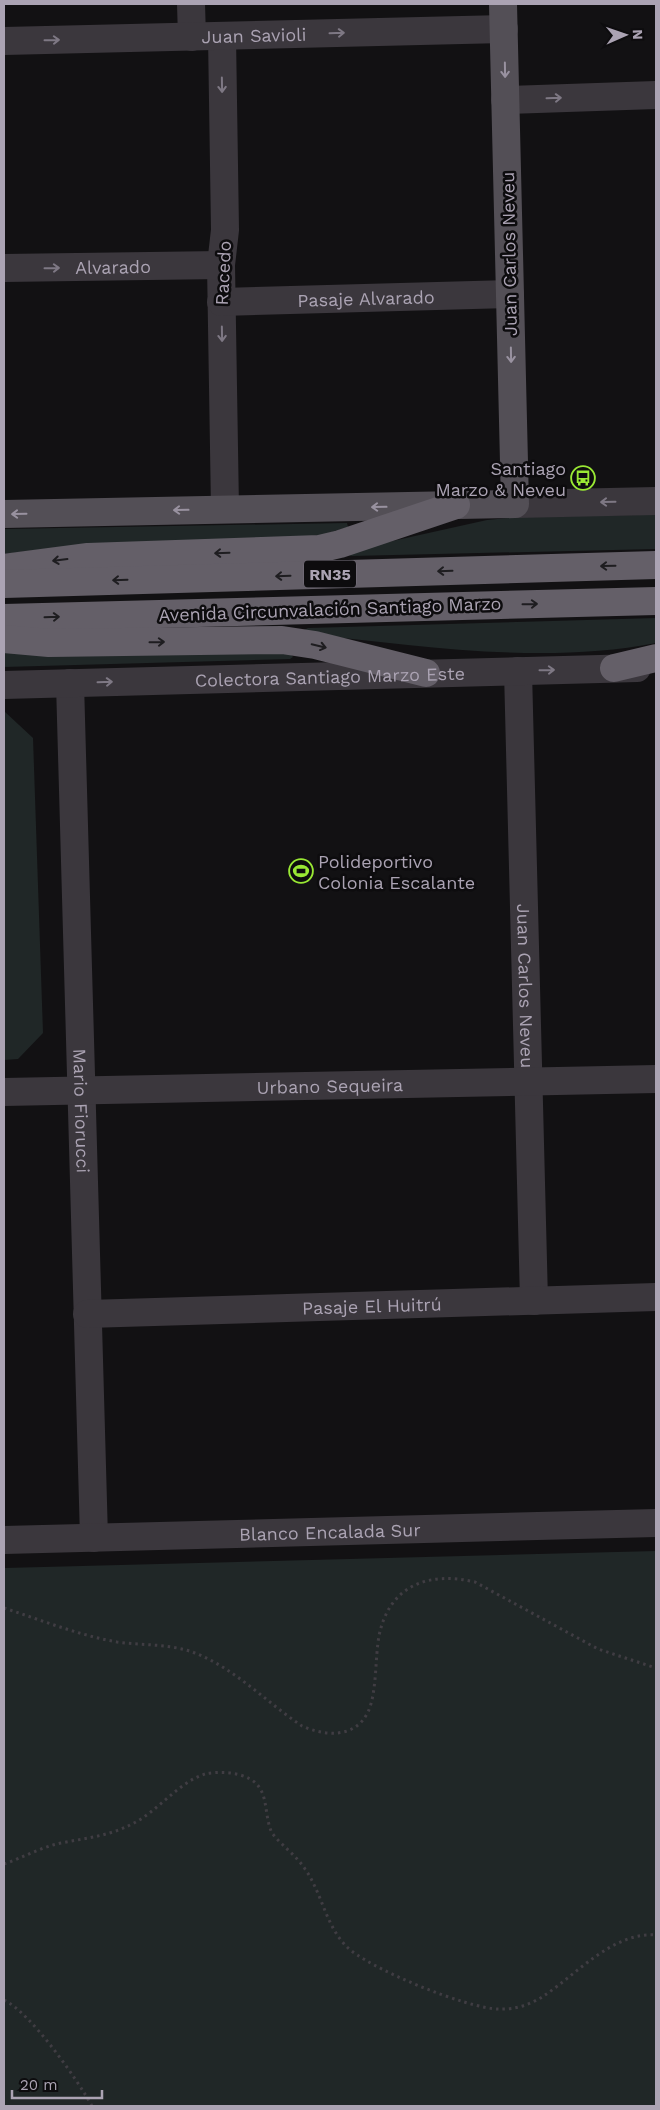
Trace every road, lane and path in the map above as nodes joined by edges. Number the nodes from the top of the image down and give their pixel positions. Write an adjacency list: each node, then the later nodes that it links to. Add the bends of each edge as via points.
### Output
1 (191, 4): 4 (street)
2 (504, 16): 3 (street, Juan Savioli, one-way to 2); 7 (main road, Juan Carlos Neveu, one-way to 7)
3 (222, 36): 4 (street, Juan Savioli); 8 (street, Racedo, one-way to 8, via 225,230)
4 (192, 37): 5 (street, Juan Savioli, one-way to 4)
5 (4, 41)
6 (656, 95): 7 (street, one-way to 6)
7 (505, 100): 10 (main road, Juan Carlos Neveu)
8 (220, 265): 9 (street, Alvarado, one-way to 8); 11 (street, Racedo)
9 (4, 268)
10 (510, 294): 11 (street, Pasaje Alvarado); 13 (main road, Juan Carlos Neveu, one-way to 13)
11 (221, 302): 15 (street, Racedo, one-way to 15)
12 (656, 501): 13 (street, one-way to 13)
13 (515, 504): 14 (main road)
14 (456, 505): 15 (main road, one-way to 15); 18 (highway, one-way to 18, via 319,549 76,558)
15 (224, 510): 16 (main road, one-way to 16)
16 (4, 514)
17 (656, 565): 19 (highway, Avenida Circunvalación Santiago Marzo / RN35, one-way to 19)
18 (4, 568)
19 (4, 584)
20 (656, 601): 21 (highway, Avenida Circunvalación Santiago Marzo / RN35, one-way to 20)
21 (4, 618)
22 (4, 639): 27 (highway, one-way to 27, via 49,643 282,640)
23 (656, 658): 25 (highway)
24 (656, 667): 25 (street, Colectora Santiago Marzo Este)
25 (614, 668): 26 (street, Colectora Santiago Marzo Este, one-way to 25)
26 (518, 671): 27 (street, Colectora Santiago Marzo Este); 31 (street, Juan Carlos Neveu)
27 (426, 673): 28 (street, Colectora Santiago Marzo Este, one-way to 27)
28 (70, 683): 29 (street, Colectora Santiago Marzo Este); 32 (street, Mario Fiorucci)
29 (4, 685)
30 (656, 1079): 31 (street, Urbano Sequeira)
31 (528, 1081): 32 (street, Urbano Sequeira); 35 (street, Juan Carlos Neveu)
32 (81, 1090): 33 (street, Urbano Sequeira); 36 (street, Mario Fiorucci)
33 (4, 1092)
34 (656, 1297): 35 (street, Pasaje El Huitrú)
35 (534, 1300): 36 (street, Pasaje El Huitrú)
36 (87, 1314): 38 (street, Mario Fiorucci)
37 (656, 1523): 38 (street, Blanco Encalada Sur)
38 (94, 1538): 39 (street, Blanco Encalada Sur)
39 (4, 1540)
40 (4, 1608): 41 (path, via 99,1638 181,1648 201,1655 217,1663 302,1726 333,1734 348,1732 368,1712 380,1635 395,1601 422,1581 441,1577 475,1582 591,1646)
41 (656, 1668)
42 (4, 1864): 43 (path, via 59,1843 116,1832 149,1815 194,1779 216,1772 228,1773 249,1778 258,1785 263,1793 268,1826 306,1870 333,1929 347,1947 385,1971 458,2000 500,2010 531,2003 602,1952 640,1936)
43 (656, 1935)
44 (4, 2000): 45 (path, via 25,2016 44,2038 82,2087)
45 (92, 2106)

